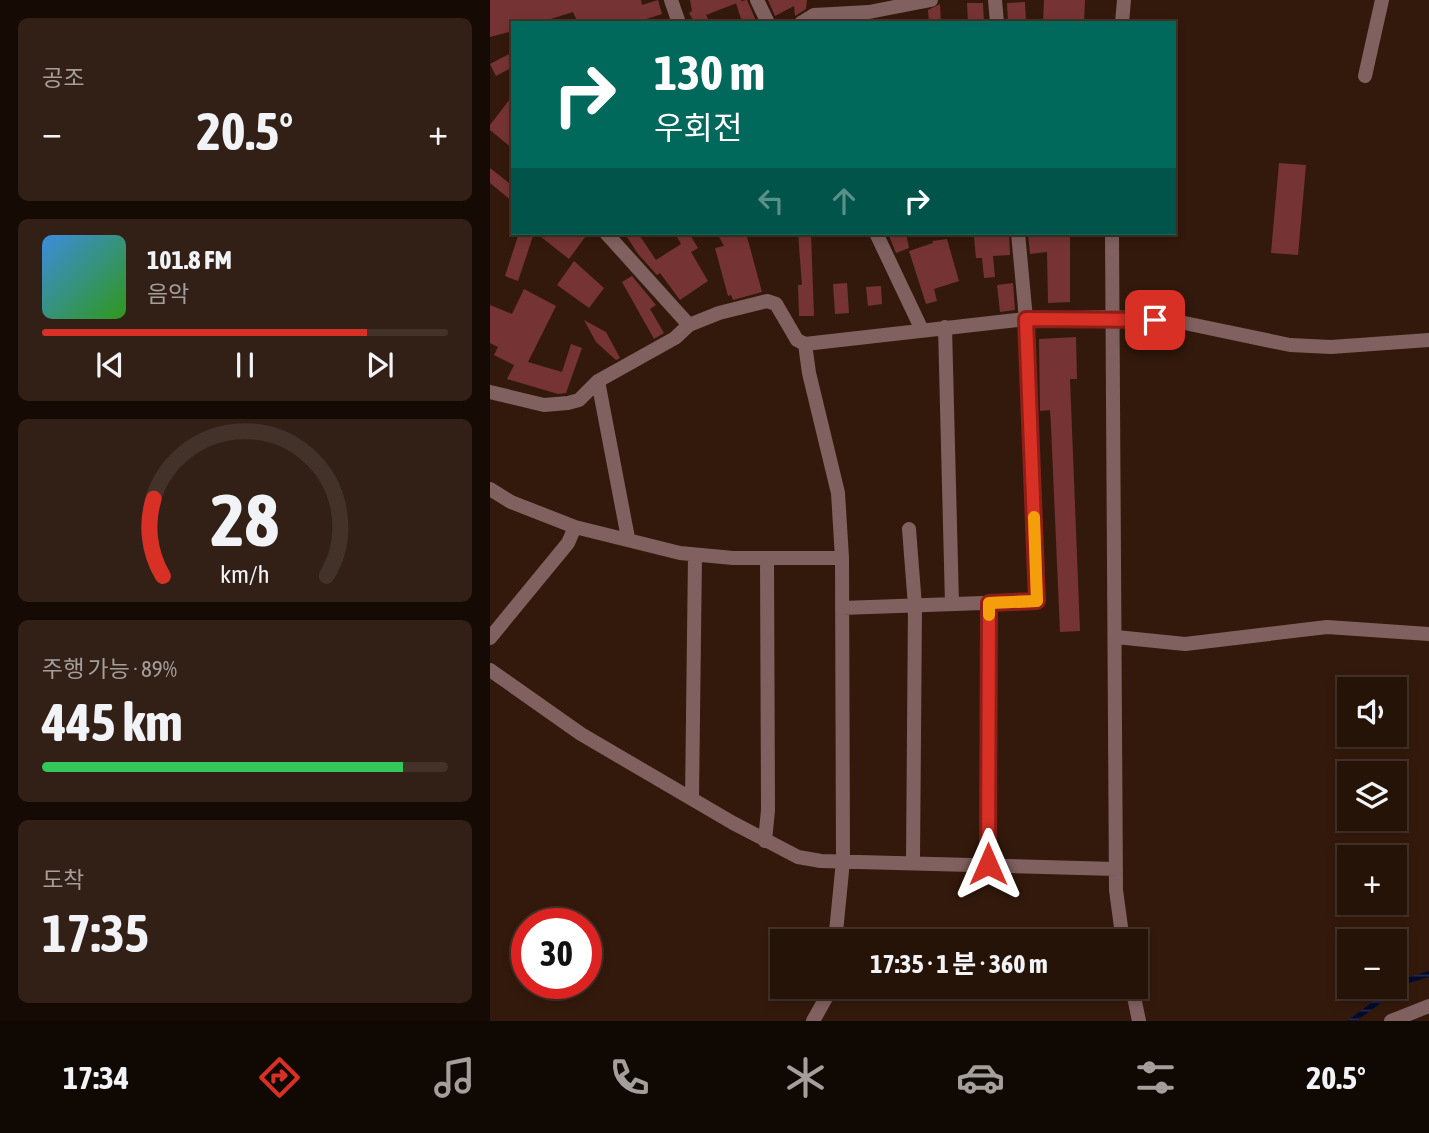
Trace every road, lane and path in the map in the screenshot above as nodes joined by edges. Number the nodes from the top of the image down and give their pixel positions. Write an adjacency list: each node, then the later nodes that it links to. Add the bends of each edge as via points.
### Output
1 (671, 0): 8 (street)
2 (757, 0): 9 (street)
3 (932, 0): 7 (street, via 869,12)
4 (995, 0): 10 (street)
5 (1124, 0): 11 (street)
6 (1382, 0): 12 (street)
7 (813, 8)
8 (678, 21)
9 (767, 21)
10 (997, 21)
11 (1122, 21)
12 (1365, 75)
13 (608, 235): 19 (street)
14 (877, 235): 21 (street)
15 (1018, 235): 18 (street)
16 (1112, 235): 17 (street)
17 (1113, 317): 18 (street); 22 (street, via 1175,321 1290,345); 38 (street)
18 (1026, 319): 20 (street); 33 (street, via 1037,601)
19 (689, 325): 23 (street, via 767,301 776,304 797,340); 24 (street, via 675,338)
20 (945, 327): 21 (street); 34 (street)
21 (921, 328): 23 (street)
22 (1429, 340)
23 (806, 344): 32 (street, via 808,373 838,493)
24 (598, 381): 25 (street, via 579,400 557,405); 29 (street)
25 (490, 391)
26 (490, 489): 27 (street)
27 (575, 527): 29 (street); 39 (street, via 568,543)
28 (909, 529): 35 (street)
29 (628, 538): 30 (street)
30 (695, 555): 31 (street); 41 (street)
31 (767, 558): 32 (street); 42 (street)
32 (842, 558): 36 (street)
33 (989, 603): 34 (street); 45 (street)
34 (952, 604): 35 (street)
35 (915, 606): 36 (street); 44 (street)
36 (842, 608): 43 (street)
37 (1429, 634): 38 (street, via 1327,626 1185,644)
38 (1116, 636): 46 (street)
39 (490, 638)
40 (490, 670): 41 (street, via 581,734)
41 (692, 799): 42 (street)
42 (765, 841): 43 (street, via 798,857)
43 (843, 861): 44 (street); 47 (street)
44 (914, 862): 45 (street)
45 (988, 864): 46 (street)
46 (1116, 869): 48 (street)
47 (836, 929)
48 (1122, 929)
49 (825, 999): 52 (street)
50 (1134, 999): 53 (street)
51 (1429, 1006): 54 (street)
52 (813, 1021)
53 (1139, 1021)
54 (1391, 1021)

